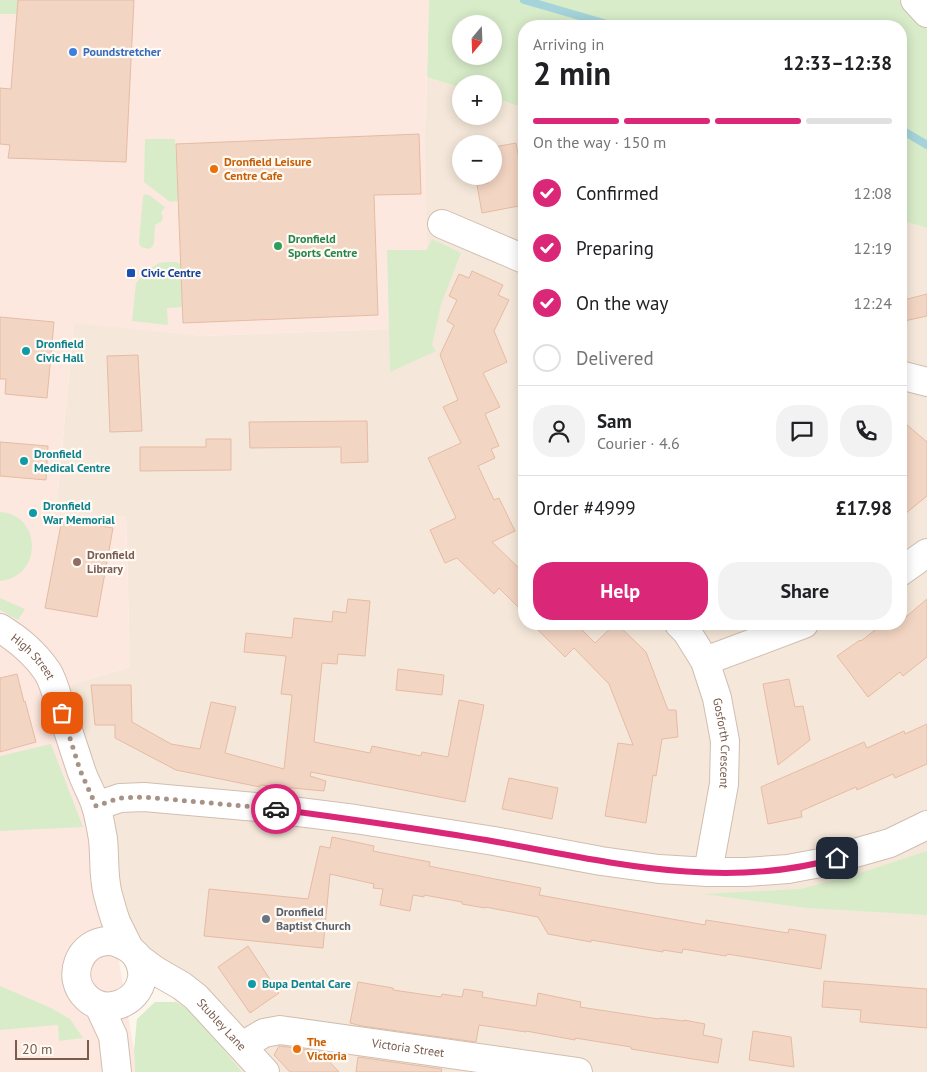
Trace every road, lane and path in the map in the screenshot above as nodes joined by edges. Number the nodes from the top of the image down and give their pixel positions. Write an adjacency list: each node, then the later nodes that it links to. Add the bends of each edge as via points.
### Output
1 (915, 0): 2 (street)
2 (927, 13)
3 (442, 224): 4 (street)
4 (518, 256)
5 (907, 377): 6 (street)
6 (927, 382)
7 (927, 553): 8 (street)
8 (907, 567)
9 (0, 628): 13 (street, High Street, via 31,650 48,672 80,770)
10 (685, 630): 12 (street, Gosforth Crescent)
11 (788, 630): 12 (street)
12 (705, 661): 15 (street, Gosforth Crescent, via 717,698 725,741 724,784)
13 (96, 806): 15 (street, via 120,798 144,797 267,808 494,841 601,861); 16 (street, High Street, via 103,839)
14 (927, 825): 15 (street, via 890,843 820,863 788,869)
15 (708, 872)
16 (106, 888): 17 (street); 18 (street, via 117,923)
17 (90, 947): 18 (street, via 110,941 120,943); 20 (street, via 78,963 76,972 80,991 87,998)
18 (133, 953): 19 (street, Stubley Lane); 20 (street, via 141,967 139,988)
19 (174, 982): 20 (street, via 154,985); 21 (street, Stubley Lane, via 196,998)
20 (118, 1002): 22 (street, via 113,1036)
21 (242, 1046): 23 (street, Stubley Lane); 24 (street, Victoria Street, via 264,1033 280,1030)
22 (117, 1072)
23 (265, 1072)
24 (578, 1072)

